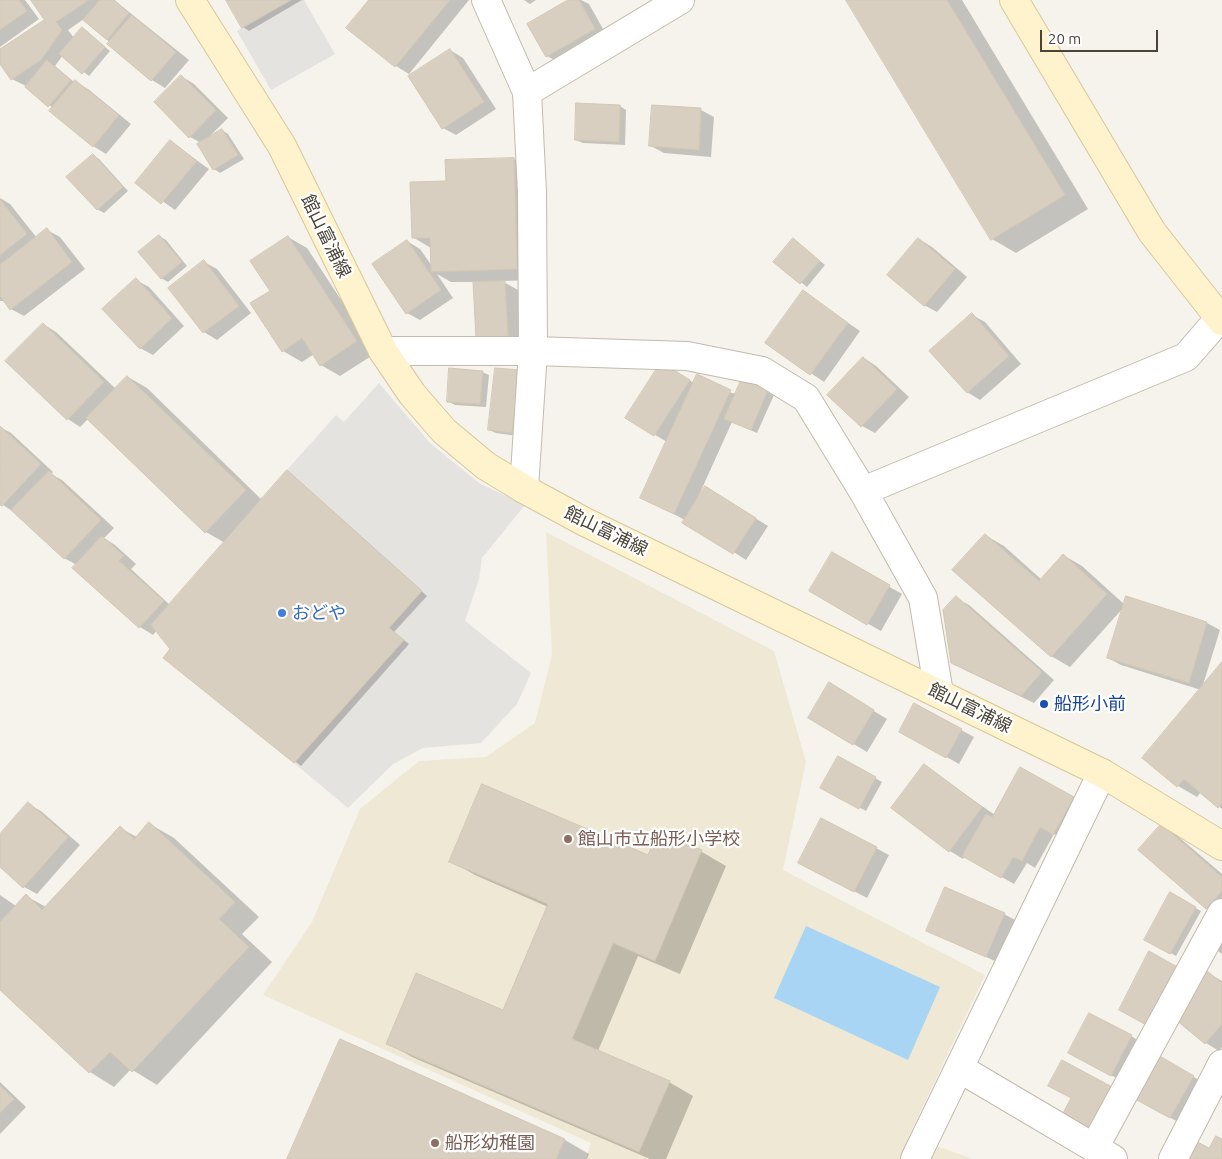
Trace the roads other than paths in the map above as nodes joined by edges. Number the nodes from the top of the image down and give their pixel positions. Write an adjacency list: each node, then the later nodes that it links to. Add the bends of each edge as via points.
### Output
1 (190, 0): 7 (main road, 館山富浦線, via 282,146)
2 (486, 0): 5 (street)
3 (680, 0): 5 (street)
4 (1014, 0): 6 (main road, via 1152,232)
5 (527, 92): 8 (street, via 532,192)
6 (1221, 320): 10 (street, via 1186,357)
7 (383, 351): 8 (street); 9 (main road, 館山富浦線, via 412,394 444,431 486,466)
8 (533, 351): 9 (street); 10 (street, via 687,356 762,371 806,398)
9 (524, 489): 11 (main road, 館山富浦線, via 585,522)
10 (863, 491): 11 (street, via 923,598)
11 (939, 693): 12 (main road, 館山富浦線)
12 (1102, 772): 13 (main road, 館山富浦線); 16 (street)
13 (1222, 846)
14 (1222, 913): 17 (street)
15 (1222, 1064): 19 (street)
16 (959, 1068): 17 (street); 18 (street)
17 (1104, 1154)
18 (915, 1159)
19 (1174, 1159)

